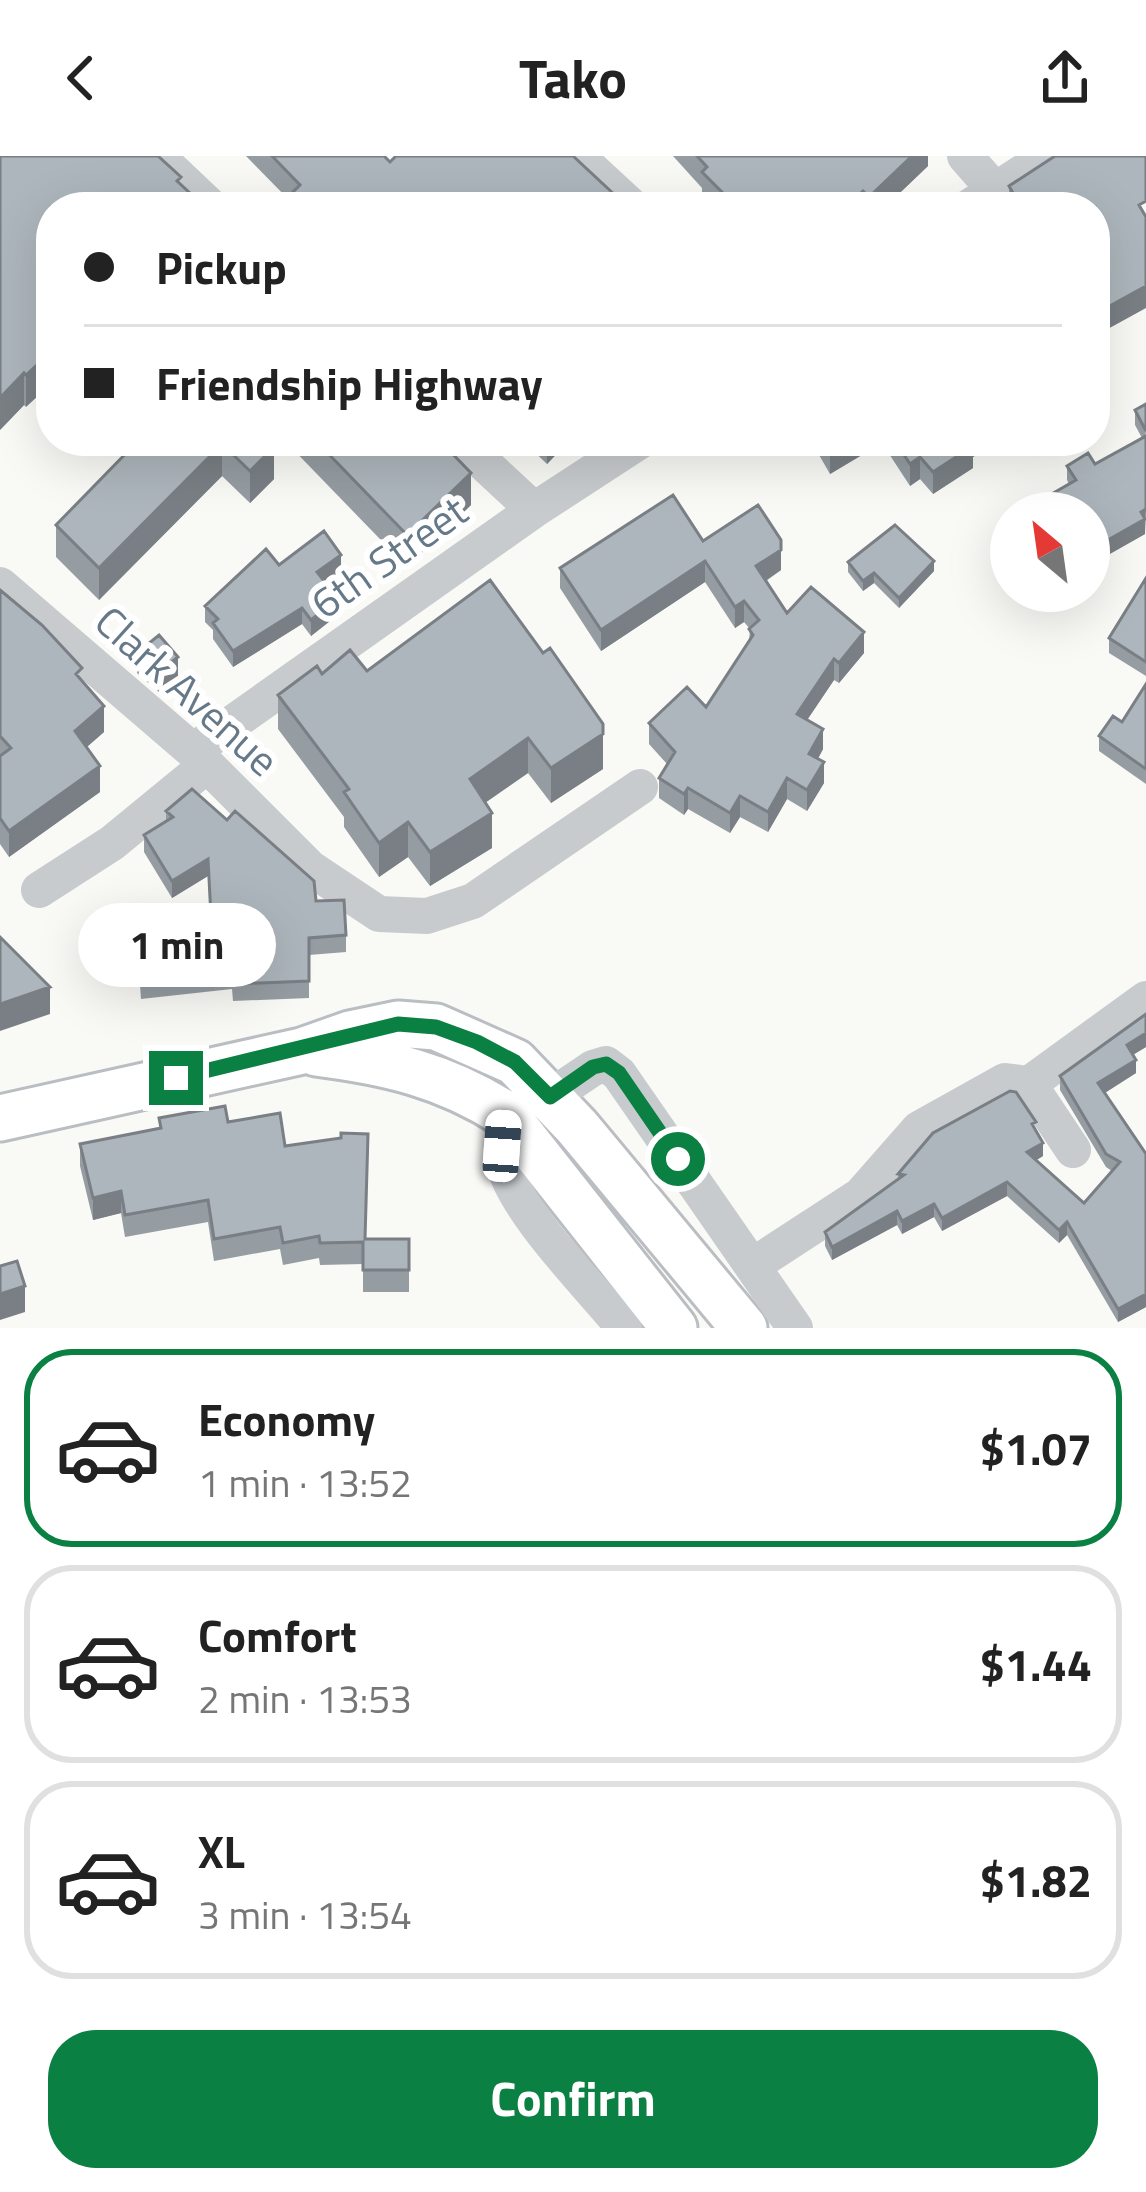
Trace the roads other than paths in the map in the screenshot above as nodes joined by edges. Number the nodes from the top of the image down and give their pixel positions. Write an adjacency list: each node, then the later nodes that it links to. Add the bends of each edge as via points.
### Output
1 (157, 156): 5 (street)
2 (577, 156): 6 (street)
3 (965, 156): 7 (street)
4 (1048, 156): 8 (street)
5 (195, 192)
6 (616, 192)
7 (979, 192)
8 (991, 192)
9 (476, 456): 11 (street)
10 (617, 456): 11 (street, 6th Street)
11 (534, 510): 13 (street, 6th Street)
12 (0, 585): 13 (street, Clark Avenue)
13 (200, 758): 14 (street, Clark Avenue, via 310,868 379,914 427,916 473,901); 15 (street, 6th Street, via 112,843)
14 (640, 787)
15 (39, 890)
16 (1146, 999): 18 (street)
17 (302, 1051): 19 (main road, via 398,1024 436,1027 515,1062); 20 (main road, via 423,1072); 21 (main road)
18 (1029, 1084): 22 (street); 23 (street, via 1005,1081 919,1129 861,1195)
19 (563, 1112): 23 (street, via 593,1067 619,1073); 26 (main road)
20 (505, 1114): 24 (street, via 503,1162 511,1183); 25 (main road)
21 (0, 1118)
22 (1073, 1150)
23 (752, 1266): 27 (street)
24 (623, 1328)
25 (674, 1328)
26 (743, 1328)
27 (795, 1328)

